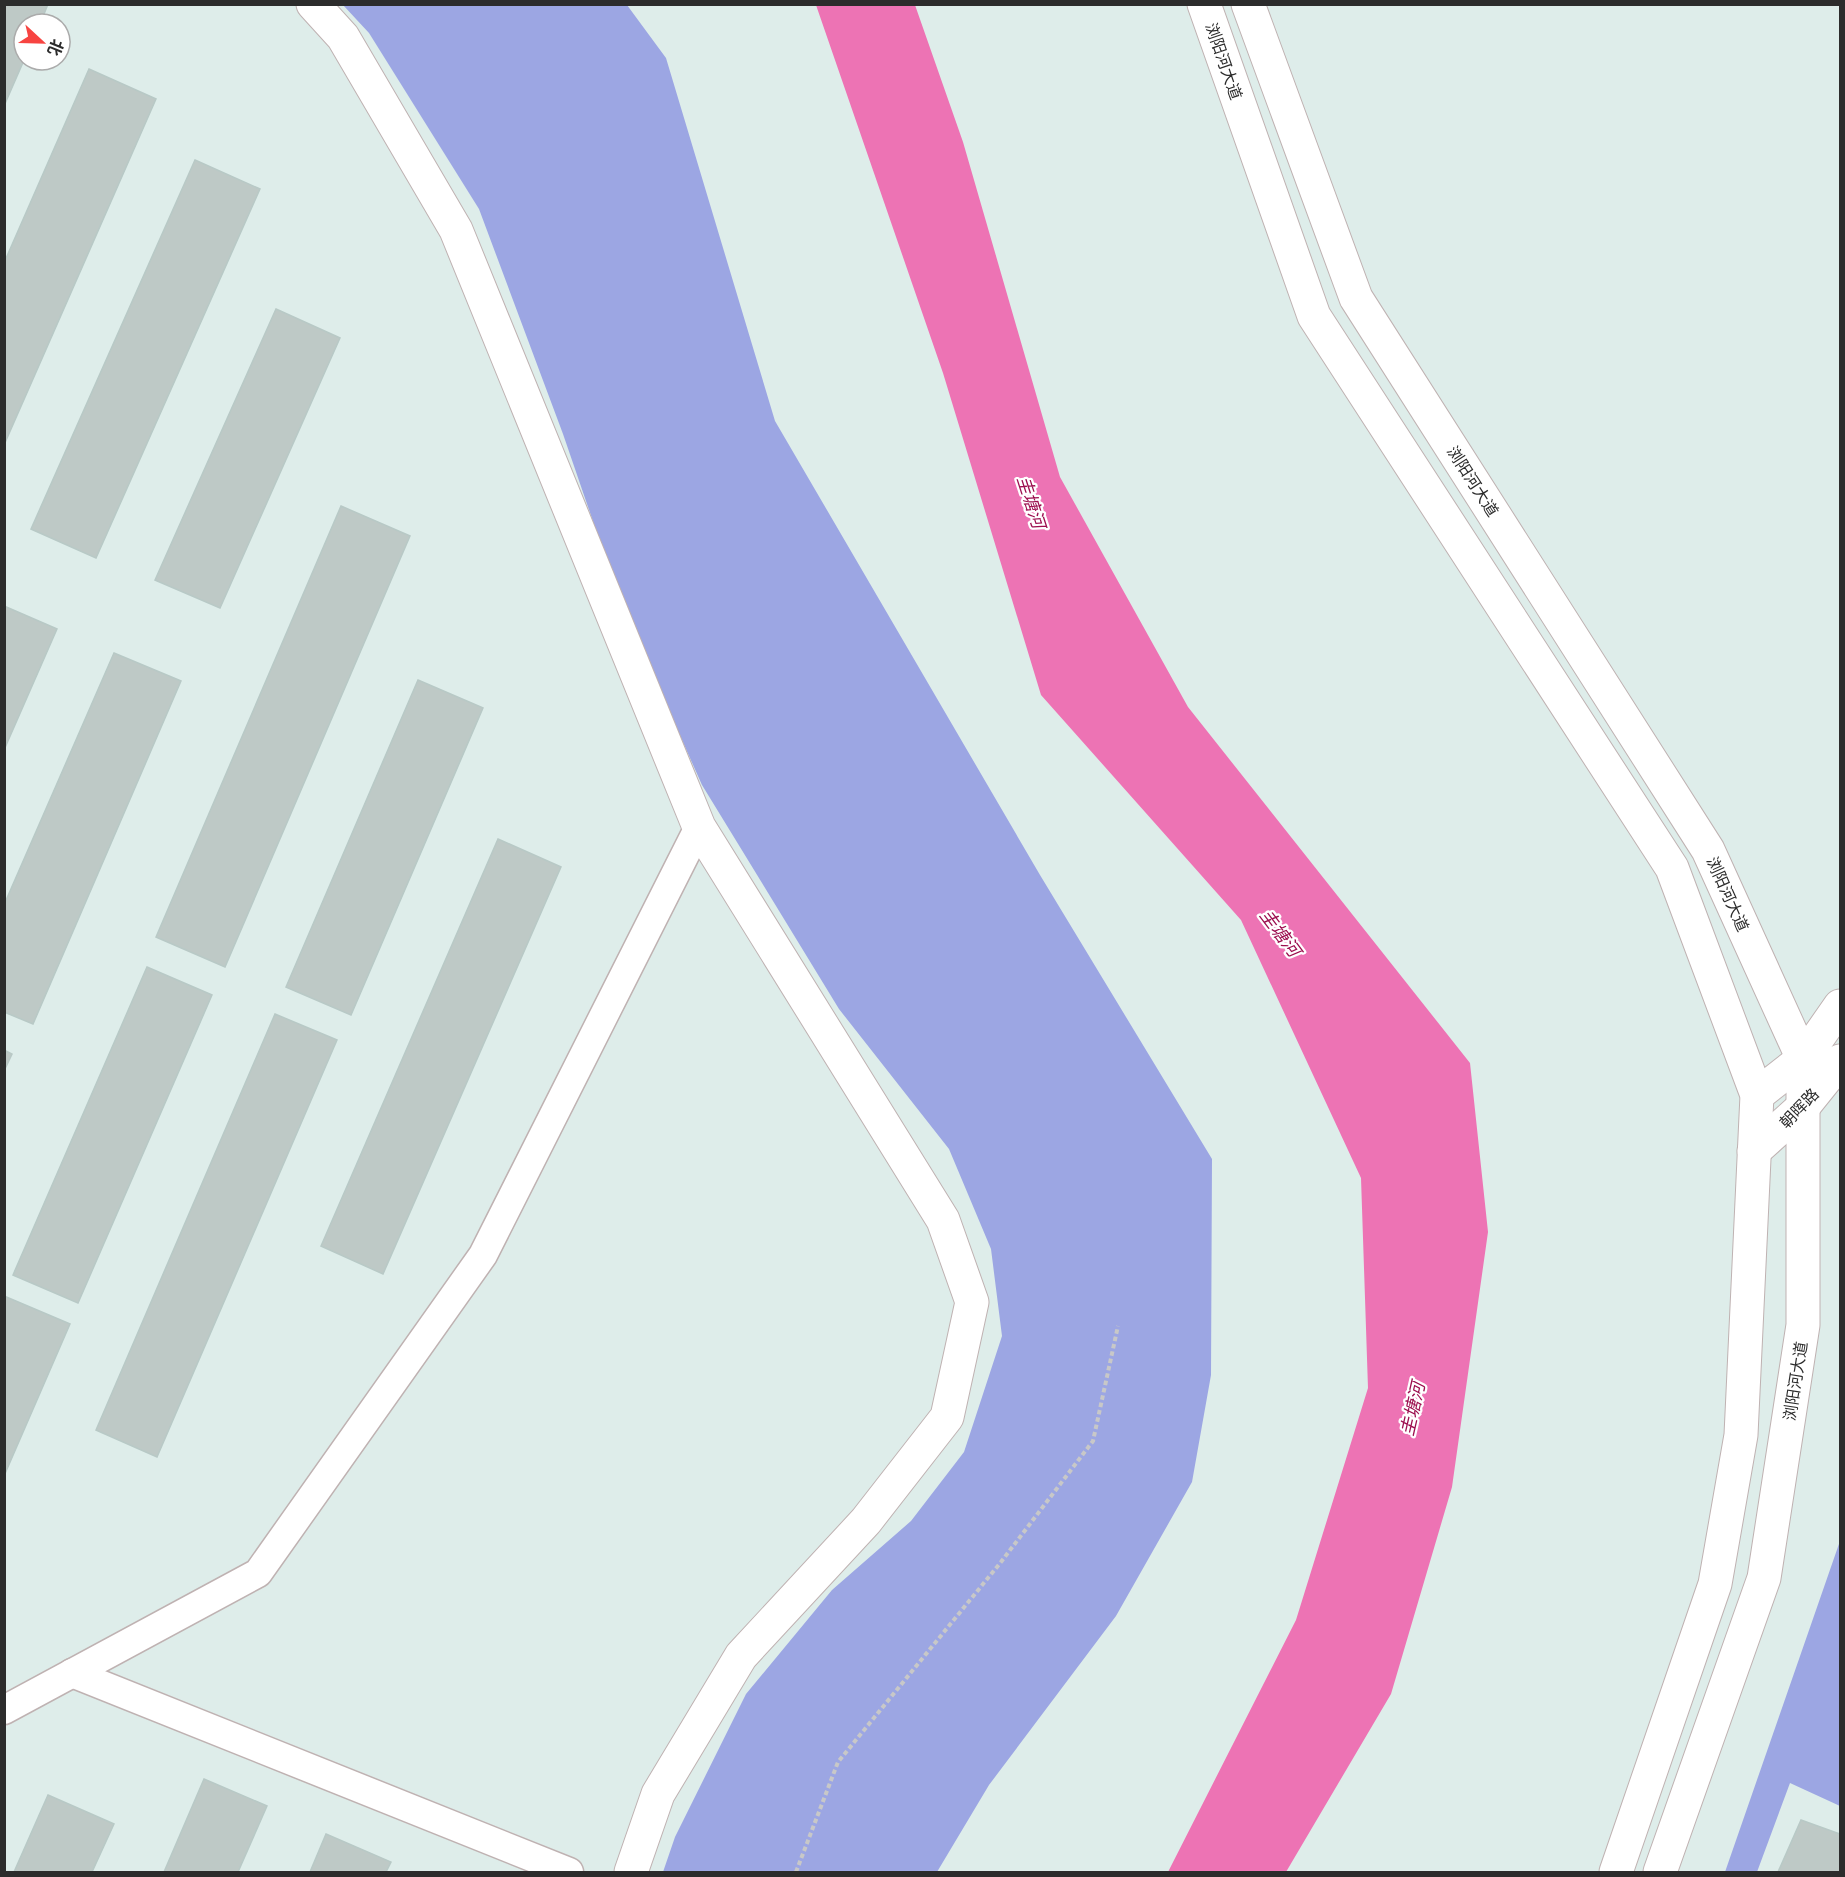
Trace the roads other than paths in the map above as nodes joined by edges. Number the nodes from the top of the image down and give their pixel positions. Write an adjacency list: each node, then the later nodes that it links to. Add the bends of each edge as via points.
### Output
1 (313, 4): 4 (main road, via 343,37 456,230)
2 (1204, 4): 8 (main road, 浏阳河大道, via 1314,316 1672,868)
3 (1248, 4): 6 (main road, 浏阳河大道, via 1356,298 1708,850)
4 (699, 827): 11 (street, via 483,1255 258,1573); 14 (main road, via 943,1220 972,1302 947,1417 866,1521 741,1656 658,1794)
5 (1840, 1006): 6 (main road, 朝晖路)
6 (1803, 1059): 8 (main road, 朝晖路); 9 (main road, 浏阳河大道)
7 (1840, 1061): 9 (main road, 朝晖路)
8 (1757, 1095): 10 (main road, 浏阳河大道)
9 (1803, 1107): 10 (main road, 朝晖路); 16 (main road, 浏阳河大道, via 1803,1325 1764,1578)
10 (1754, 1150): 15 (main road, 浏阳河大道, via 1741,1435 1715,1584)
11 (72, 1673): 12 (street); 13 (street)
12 (4, 1710)
13 (569, 1872)
14 (631, 1872)
15 (1616, 1872)
16 (1660, 1872)

